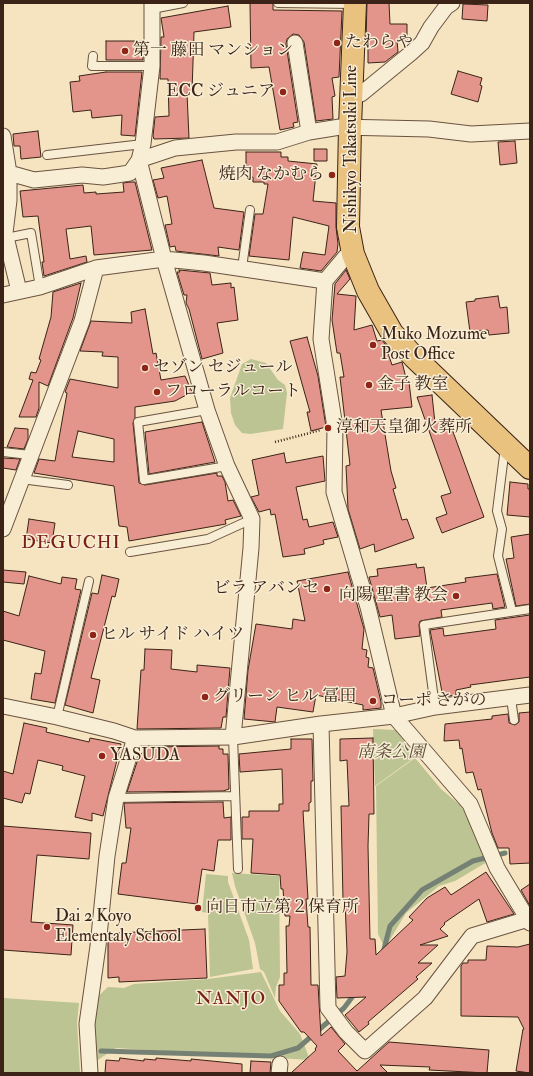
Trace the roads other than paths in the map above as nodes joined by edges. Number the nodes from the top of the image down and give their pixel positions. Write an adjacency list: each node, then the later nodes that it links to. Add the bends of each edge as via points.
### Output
1 (183, 3): 5 (lane)
2 (278, 3): 3 (lane)
3 (355, 3): 9 (main road, Nishikyo Takatsuki Line)
4 (452, 3): 9 (street, via 431,27 422,43 411,53 361,94)
5 (152, 6): 8 (street)
6 (295, 43): 12 (street)
7 (92, 56): 8 (lane, via 92,66)
8 (152, 66): 14 (street)
9 (351, 93): 10 (main road, Nishikyo Takatsuki Line)
10 (350, 126): 11 (street, via 429,129 471,134); 12 (street); 20 (main road, Nishikyo Takatsuki Line, via 348,227)
11 (530, 131)
12 (309, 132): 16 (street, via 276,142 236,142 175,148)
13 (3, 136): 17 (street)
14 (143, 144): 15 (lane); 16 (street)
15 (47, 155)
16 (139, 160): 17 (street, via 130,173 103,177 82,175 34,180); 21 (street)
17 (9, 173): 19 (street)
18 (250, 210): 23 (lane)
19 (6, 238): 25 (lane, via 31,233); 26 (street)
20 (354, 254): 24 (street, via 346,256); 29 (main road, Nishikyo Takatsuki Line, via 368,291 392,333)
21 (164, 259): 22 (street); 23 (street); 28 (street)
22 (96, 268): 25 (street); 31 (street, via 82,321)
23 (242, 268): 24 (street)
24 (325, 282): 46 (street, via 321,339 335,427 334,492 368,607)
25 (40, 287): 26 (street)
26 (18, 291): 27 (street)
27 (3, 295)
28 (207, 410): 32 (street); 32 (lane, via 138,422 144,480)
29 (505, 444): 33 (main road, Nishikyo Takatsuki Line); 41 (lane, via 497,511 502,529 498,556)
30 (3, 452): 31 (lane)
31 (30, 455): 34 (street)
32 (227, 466): 36 (street)
33 (530, 468)
34 (21, 479): 35 (lane); 37 (street)
35 (68, 485)
36 (252, 519): 38 (lane, via 208,539); 50 (street)
37 (3, 529)
38 (130, 552)
39 (89, 581): 47 (lane)
40 (530, 609): 41 (lane)
41 (512, 611): 45 (lane, via 424,625)
42 (530, 695): 43 (street)
43 (511, 698): 45 (street); 48 (lane)
44 (3, 706): 47 (street)
45 (435, 707): 46 (street)
46 (394, 716): 49 (street); 55 (street, via 470,804 497,868)
47 (56, 717): 51 (street)
48 (514, 720)
49 (321, 724): 50 (street); 55 (street, via 328,1008 346,1032 365,1051 425,998 472,936)
50 (233, 737): 51 (street); 52 (lane)
51 (135, 738): 53 (street)
52 (234, 796): 53 (lane); 54 (lane)
53 (116, 798): 56 (street, via 106,856 98,946 87,1024)
54 (238, 869)
55 (529, 921)
56 (90, 1073)

